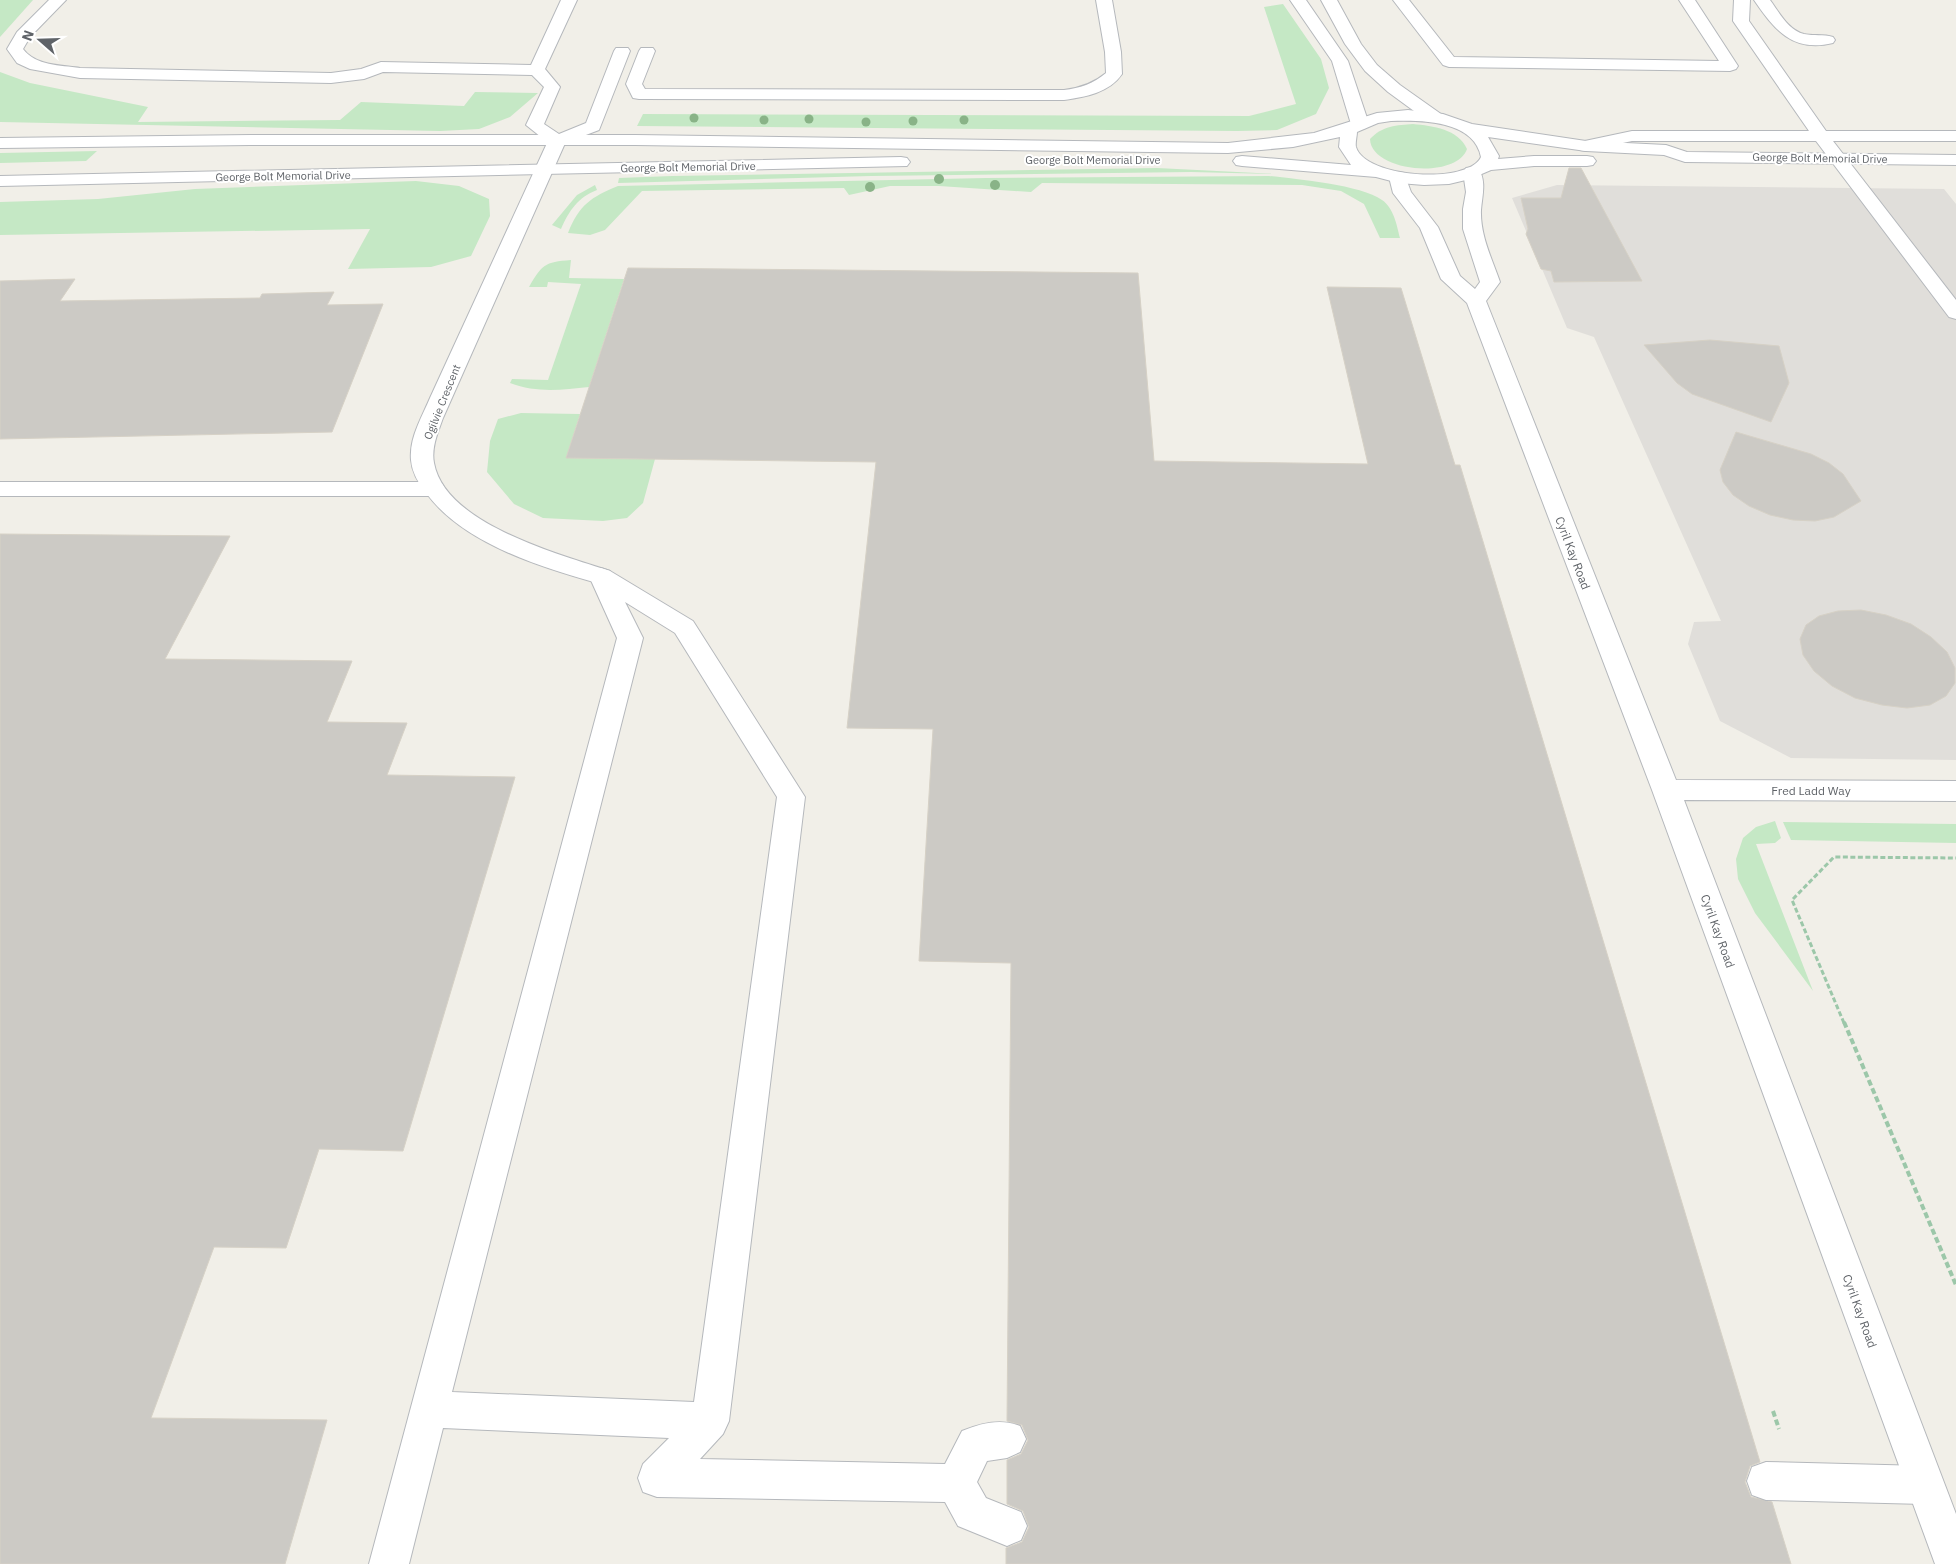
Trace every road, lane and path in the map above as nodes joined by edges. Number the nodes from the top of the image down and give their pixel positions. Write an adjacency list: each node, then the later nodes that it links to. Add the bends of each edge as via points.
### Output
1 (58, 0): 14 (street, via 23,34 14,49 23,60 36,66 80,73 332,78 364,74 381,67)
2 (569, 0): 14 (street)
3 (1104, 0): 13 (street, via 1114,74 1100,86 1064,95 639,94 634,84)
4 (1298, 0): 17 (street, via 1340,61)
5 (1329, 0): 16 (street, via 1371,68)
6 (1401, 0): 10 (street, via 1449,62 1730,66)
7 (1687, 0): 10 (street)
8 (1742, 0): 10 (street)
9 (1762, 0): 11 (street, via 1790,35)
10 (1722, 22): 19 (street)
11 (1827, 40)
12 (622, 51): 21 (street, via 593,126)
13 (646, 51)
14 (537, 70): 21 (street, via 552,87 535,125)
15 (1821, 108): 19 (street)
16 (1435, 118): 17 (street, George Bolt Memorial Drive, via 1392,116); 18 (street, George Bolt Memorial Drive)
17 (1355, 126): 21 (street, George Bolt Memorial Drive, via 1262,147 1228,148); 31 (street, via 1346,137 1348,146 1362,165)
18 (1471, 129): 23 (street, George Bolt Memorial Drive); 29 (street, via 1484,140 1490,156)
19 (1818, 132): 20 (street); 23 (street, via 1632,136); 25 (street)
20 (1956, 136)
21 (557, 141): 22 (street, George Bolt Memorial Drive); 30 (street, Ogilvie Crescent)
22 (0, 143)
23 (1586, 146): 24 (street, George Bolt Memorial Drive, via 1666,150)
24 (1685, 157): 25 (street, George Bolt Memorial Drive); 29 (street, George Bolt Memorial Drive, via 1672,164 1573,160)
25 (1837, 159): 28 (street, George Bolt Memorial Drive); 35 (street)
26 (941, 161): 31 (street, George Bolt Memorial Drive, via 1241,161)
27 (922, 162): 30 (street, George Bolt Memorial Drive)
28 (1954, 162)
29 (1479, 168): 32 (street, George Bolt Memorial Drive, via 1454,178); 34 (street, via 1472,229 1490,282)
30 (544, 170): 33 (street, George Bolt Memorial Drive); 36 (street, Ogilvie Crescent, via 428,429 422,456 425,473)
31 (1375, 172): 32 (street, George Bolt Memorial Drive)
32 (1398, 178): 34 (street, Cyril Kay Road, via 1402,193 1429,227 1451,278)
33 (0, 181)
34 (1476, 301): 39 (street, Cyril Kay Road)
35 (1956, 313)
36 (434, 488): 37 (street); 38 (street, Ogilvie Crescent, via 451,510 479,528 520,548)
37 (0, 490)
38 (601, 576): 43 (street, via 630,638); 44 (street, Ogilvie Crescent, via 684,627 791,797)
39 (1666, 790): 40 (street, Fred Ladd Way); 48 (street, Cyril Kay Road)
40 (1956, 791)
41 (1956, 858): 42 (path, via 1834,856 1792,900)
42 (1956, 1285)
43 (428, 1409): 44 (street); 50 (street)
44 (710, 1421): 47 (street, via 657,1478)
45 (1007, 1439): 47 (street, via 975,1444)
46 (1766, 1481): 48 (street)
47 (956, 1483): 49 (street, via 972,1512)
48 (1924, 1485): 51 (street, Cyril Kay Road)
49 (1007, 1526)
50 (388, 1564)
51 (1955, 1564)

